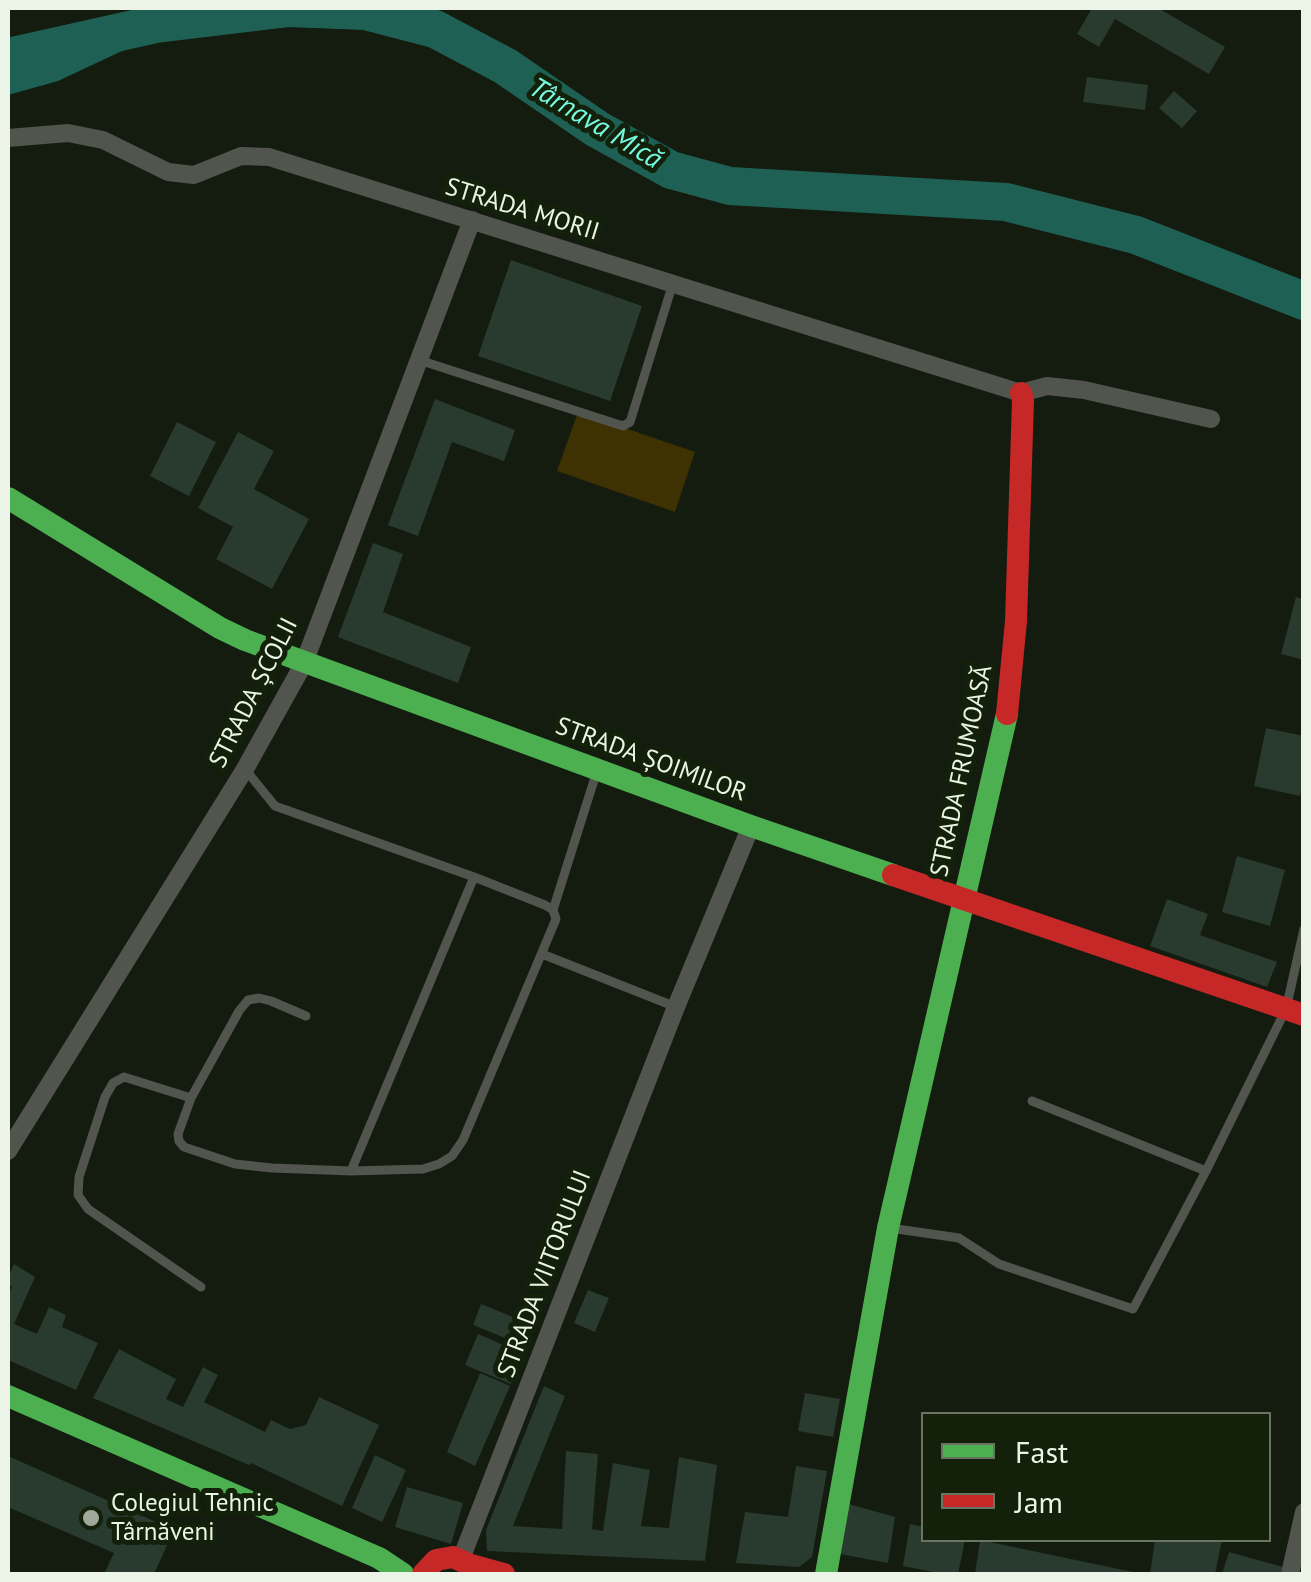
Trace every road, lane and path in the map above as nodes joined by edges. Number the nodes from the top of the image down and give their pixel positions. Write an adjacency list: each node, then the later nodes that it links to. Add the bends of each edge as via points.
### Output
1 (8, 138): 2 (street, STRADA MORII, via 68,133 103,140 168,172 194,175 242,156 269,158)
2 (472, 220): 3 (street, STRADA MORII); 4 (street, STRADA ȘCOLII)
3 (673, 283): 4 (lane, via 630,422 623,426); 5 (street, STRADA MORII)
4 (419, 360): 8 (street, STRADA ȘCOLII)
5 (1020, 393): 6 (street, via 1047,386 1084,390); 13 (street, STRADA FRUMOASĂ, via 1013,667)
6 (1212, 419)
7 (8, 498): 8 (street, STRADA ȘOIMILOR, via 220,628)
8 (304, 663): 9 (street, STRADA ȘCOLII); 10 (street, STRADA ȘOIMILOR)
9 (245, 769): 12 (lane, via 275,806); 22 (street, STRADA ȘCOLII)
10 (597, 770): 11 (street, STRADA ȘOIMILOR); 14 (lane)
11 (750, 826): 13 (street, STRADA ȘOIMILOR); 17 (street, STRADA VIITORULUI)
12 (474, 876): 14 (lane); 23 (lane)
13 (962, 900): 18 (street, STRADA ȘOIMILOR); 25 (street, STRADA FRUMOASĂ)
14 (553, 910): 16 (lane, via 556,919)
15 (1304, 929): 18 (lane)
16 (542, 954): 17 (lane); 23 (lane, via 452,1156 423,1169)
17 (676, 1007): 30 (street, STRADA VIITORULUI)
18 (1295, 1012): 24 (lane)
19 (306, 1016): 20 (lane, via 248,1000)
20 (191, 1098): 23 (lane, via 178,1134 184,1148 235,1164); 26 (lane, via 124,1077 113,1083 78,1194 88,1209)
21 (1032, 1101): 24 (lane)
22 (8, 1152)
23 (351, 1170)
24 (1206, 1171): 25 (lane, via 1133,1309 999,1264 959,1238)
25 (888, 1228): 34 (street, STRADA FRUMOASĂ)
26 (201, 1287)
27 (8, 1396): 29 (street)
28 (1304, 1512): 35 (street)
29 (379, 1558): 31 (street); 32 (street)
30 (468, 1566): 31 (street, via 453,1556); 33 (street)
31 (429, 1567)
32 (404, 1574)
33 (504, 1574)
34 (826, 1574)
35 (1290, 1574)

